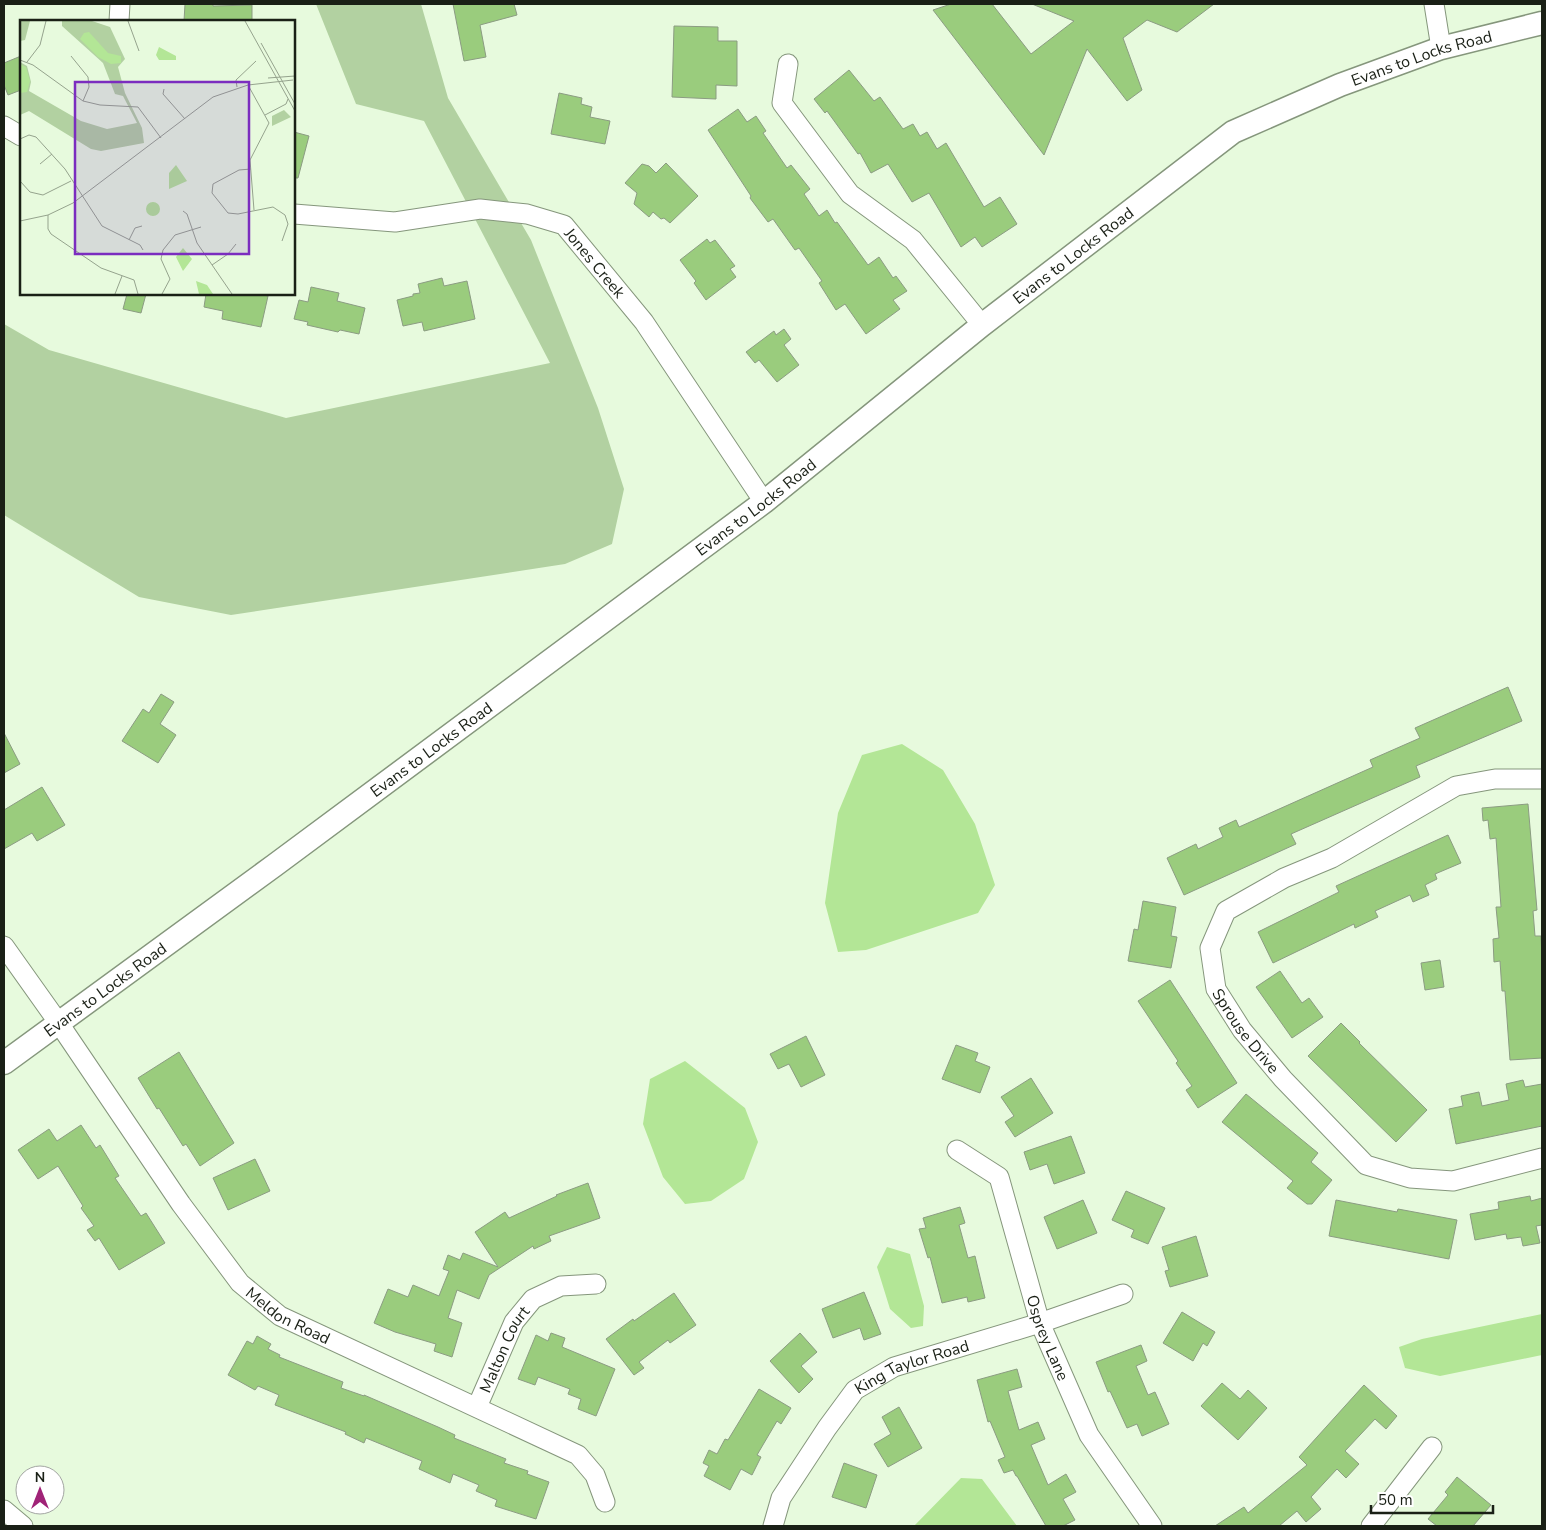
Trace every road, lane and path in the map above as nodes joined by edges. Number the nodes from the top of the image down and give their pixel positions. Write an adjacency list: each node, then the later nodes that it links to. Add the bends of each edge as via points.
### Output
1 (120, 4): 3 (street)
2 (1434, 4): 5 (street)
3 (120, 20)
4 (1542, 23): 5 (street, Evans to Locks Road)
5 (1440, 48): 10 (street, Evans to Locks Road, via 1340,85 1233,132)
6 (788, 64): 10 (street, via 782,103 850,194 913,240)
7 (4, 126): 8 (street)
8 (20, 135)
9 (295, 214): 11 (street, Jones Creek, via 395,222 480,209 527,214 564,225 644,322)
10 (982, 325): 11 (street, Evans to Locks Road)
11 (764, 502): 14 (street, Evans to Locks Road)
12 (1542, 779): 17 (street, Sprouse Drive, via 1495,779 1456,786 1332,858 1284,878 1226,912 1210,948 1216,988 1242,1030 1283,1079 1366,1165 1410,1178 1453,1181)
13 (4, 946): 14 (street, Meldon Road)
14 (58, 1022): 15 (street, Evans to Locks Road); 21 (street, Meldon Road, via 181,1204 240,1283 280,1316)
15 (4, 1063)
16 (957, 1150): 20 (street, Osprey Lane, via 999,1177)
17 (1542, 1158)
18 (596, 1284): 21 (street, Malton Court, via 561,1286 533,1299 514,1322)
19 (1123, 1294): 20 (street, King Taylor Road)
20 (1040, 1323): 26 (street, King Taylor Road, via 894,1367 855,1390 781,1498); 27 (street, Osprey Lane, via 1089,1435)
21 (477, 1407): 23 (street, Meldon Road, via 578,1456 595,1475)
22 (1432, 1447): 28 (street)
23 (605, 1502)
24 (4, 1510): 25 (street)
25 (23, 1526)
26 (773, 1526)
27 (1152, 1526)
28 (1372, 1526)

